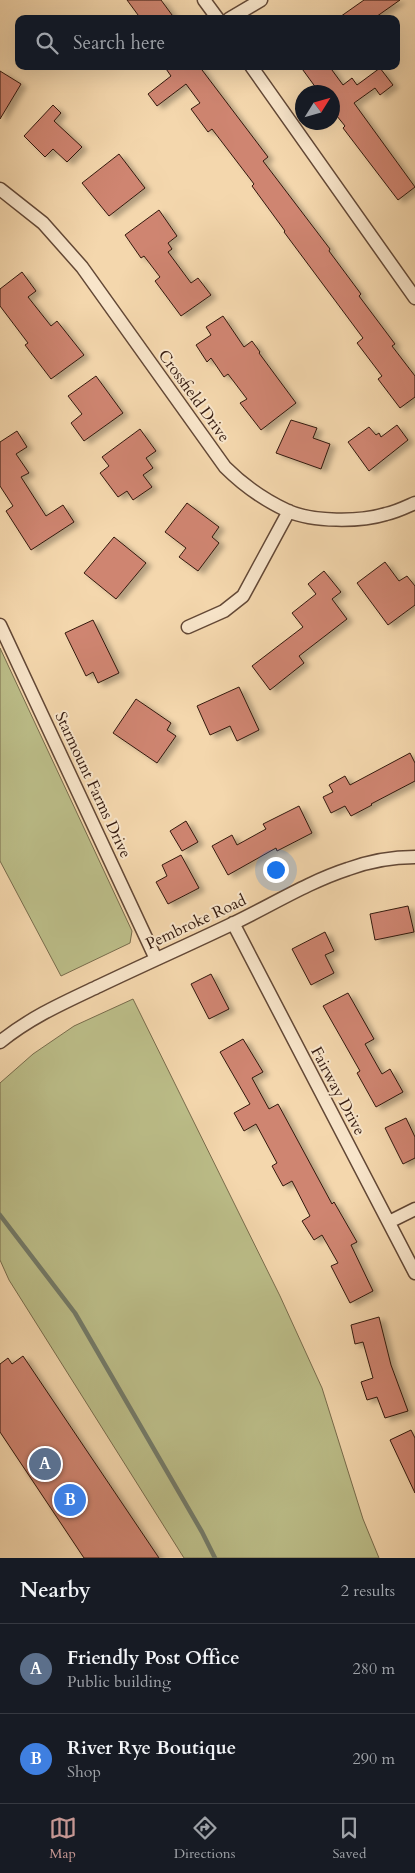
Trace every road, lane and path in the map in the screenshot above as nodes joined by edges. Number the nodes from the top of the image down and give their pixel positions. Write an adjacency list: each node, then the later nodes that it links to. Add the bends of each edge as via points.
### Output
1 (204, 0): 3 (street)
2 (262, 0): 4 (street)
3 (215, 15)
4 (236, 15)
5 (254, 70): 7 (street)
6 (0, 189): 9 (street, Crossfield Drive, via 43,223 82,267 225,468 242,484)
7 (415, 298)
8 (415, 503): 9 (street, Crossfield Drive, via 386,514 354,519)
9 (289, 512): 11 (street, via 243,596 224,611)
10 (0, 625): 14 (street, Starmount Farms Drive)
11 (188, 627)
12 (415, 857): 13 (street, Pembroke Road, via 396,857 348,869)
13 (233, 923): 14 (street, Pembroke Road); 17 (street, Fairway Drive)
14 (156, 958): 15 (street, Pembroke Road, via 34,1017)
15 (0, 1042)
16 (415, 1209): 17 (street)
17 (389, 1222): 18 (street, Fairway Drive)
18 (415, 1273)

